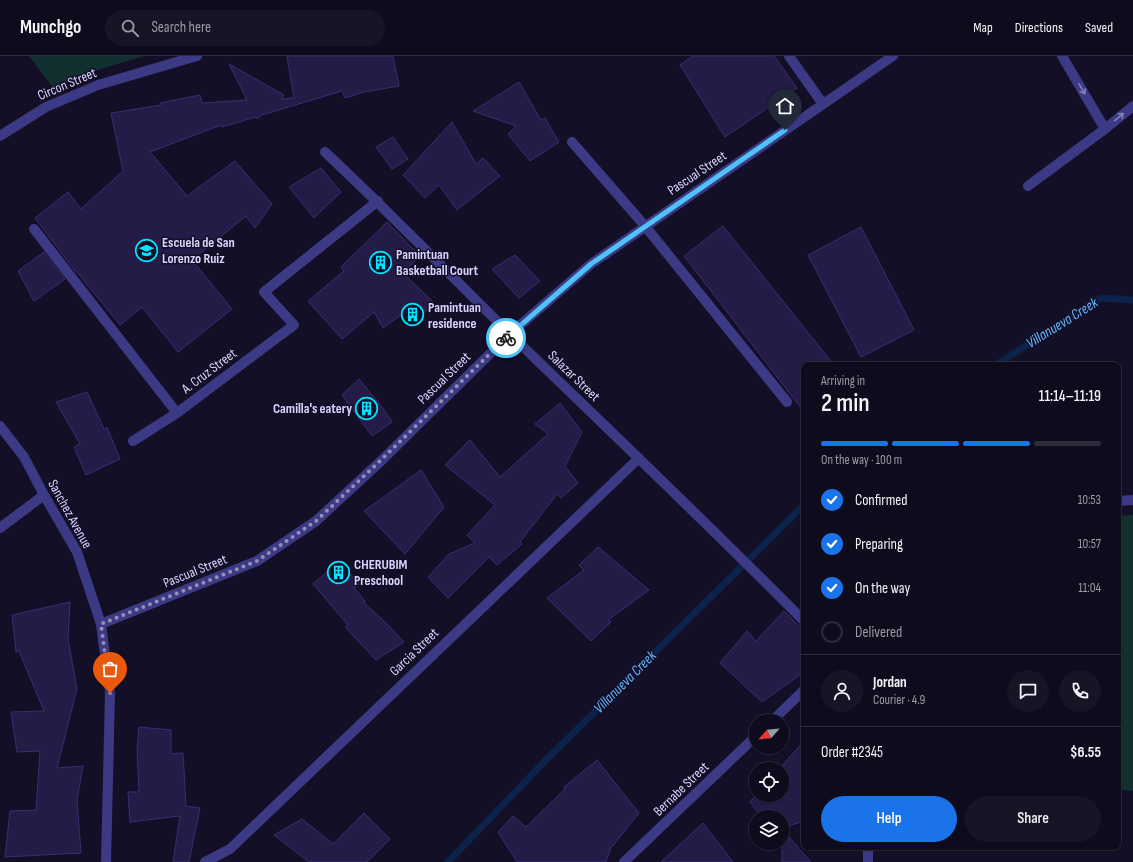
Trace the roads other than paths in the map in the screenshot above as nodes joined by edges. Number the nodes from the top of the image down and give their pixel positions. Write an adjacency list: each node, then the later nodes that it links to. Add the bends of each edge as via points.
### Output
1 (197, 56): 8 (street, Circon Street, via 98,85 46,107)
2 (789, 56): 5 (street)
3 (893, 56): 5 (street, Pascual Street)
4 (1062, 56): 7 (street, one-way to 7)
5 (823, 104): 13 (street, Pascual Street)
6 (1133, 106): 7 (street, one-way to 6)
7 (1105, 129): 11 (street)
8 (0, 136)
9 (572, 142): 13 (street)
10 (325, 152): 12 (street, Salazar Street)
11 (1028, 186)
12 (378, 201): 15 (street, Salazar Street); 17 (street, A. Cruz Street, via 264,292 294,325)
13 (645, 226): 15 (street, Pascual Street, via 591,264); 16 (street)
14 (34, 229): 17 (street, A. Cruz Street)
15 (510, 334): 20 (street, Salazar Street); 26 (street, Pascual Street, via 316,521 257,561)
16 (787, 402)
17 (177, 413): 19 (street)
18 (0, 426): 21 (street, Sanchez Avenue, via 24,457)
19 (133, 440)
20 (639, 458): 25 (street, Salazar Street); 32 (street, Garcia Street, via 230,848)
21 (44, 495): 24 (street); 26 (street, Sanchez Avenue, via 77,552)
22 (1133, 500): 23 (street)
23 (1121, 501)
24 (0, 528)
25 (801, 618)
26 (101, 624): 31 (street, Sanchez Avenue, via 110,693)
27 (801, 693): 28 (street)
28 (779, 714)
29 (749, 743): 33 (street, Bernabe Street)
30 (868, 850): 34 (street)
31 (106, 862)
32 (205, 862)
33 (624, 862)
34 (868, 862)

